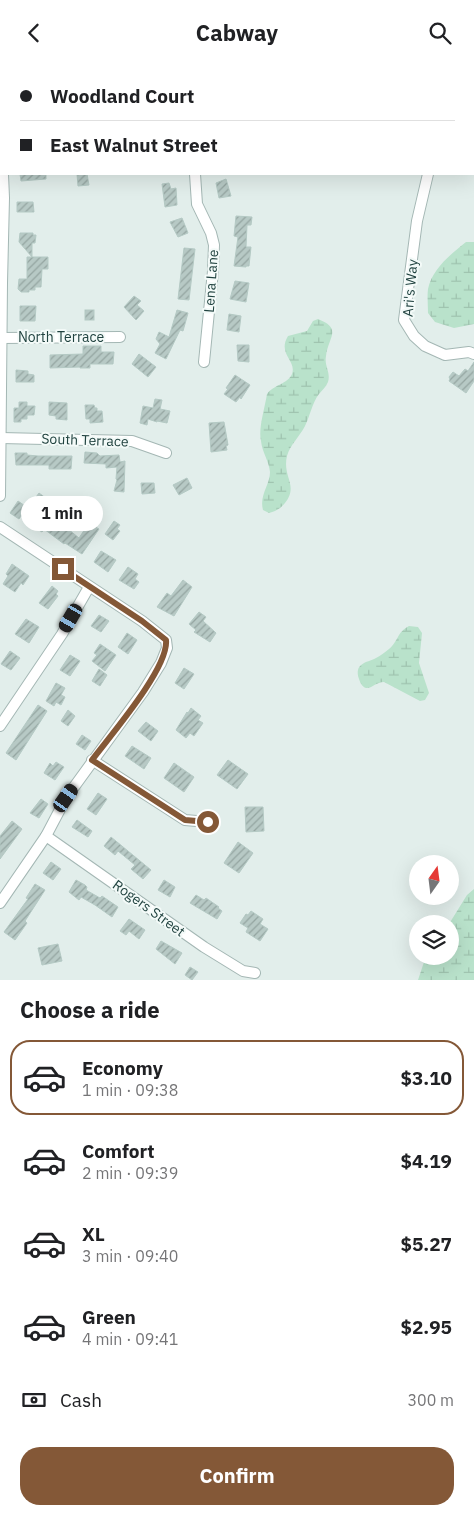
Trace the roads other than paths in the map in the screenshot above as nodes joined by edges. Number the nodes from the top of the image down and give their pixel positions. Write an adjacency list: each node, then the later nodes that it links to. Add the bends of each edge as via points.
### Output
1 (3, 175): 5 (street)
2 (195, 175): 7 (street, Lena Lane, via 197,203 214,245)
3 (428, 175): 6 (street, Ari's Way, via 417,221 404,321 425,346 445,355)
4 (120, 337): 5 (street, North Terrace)
5 (2, 338): 8 (street)
6 (474, 354)
7 (204, 362)
8 (1, 438): 9 (street, South Terrace, via 132,441); 10 (street)
9 (166, 453)
10 (0, 495)
11 (0, 527): 12 (street)
12 (89, 587): 13 (street, via 62,634); 14 (street, via 166,640 161,663)
13 (0, 726)
14 (92, 760): 15 (street, via 185,820); 16 (street, via 66,798)
15 (208, 822)
16 (46, 836): 17 (street); 18 (street, Rogers Street, via 204,947 243,971)
17 (0, 903)
18 (256, 973)

